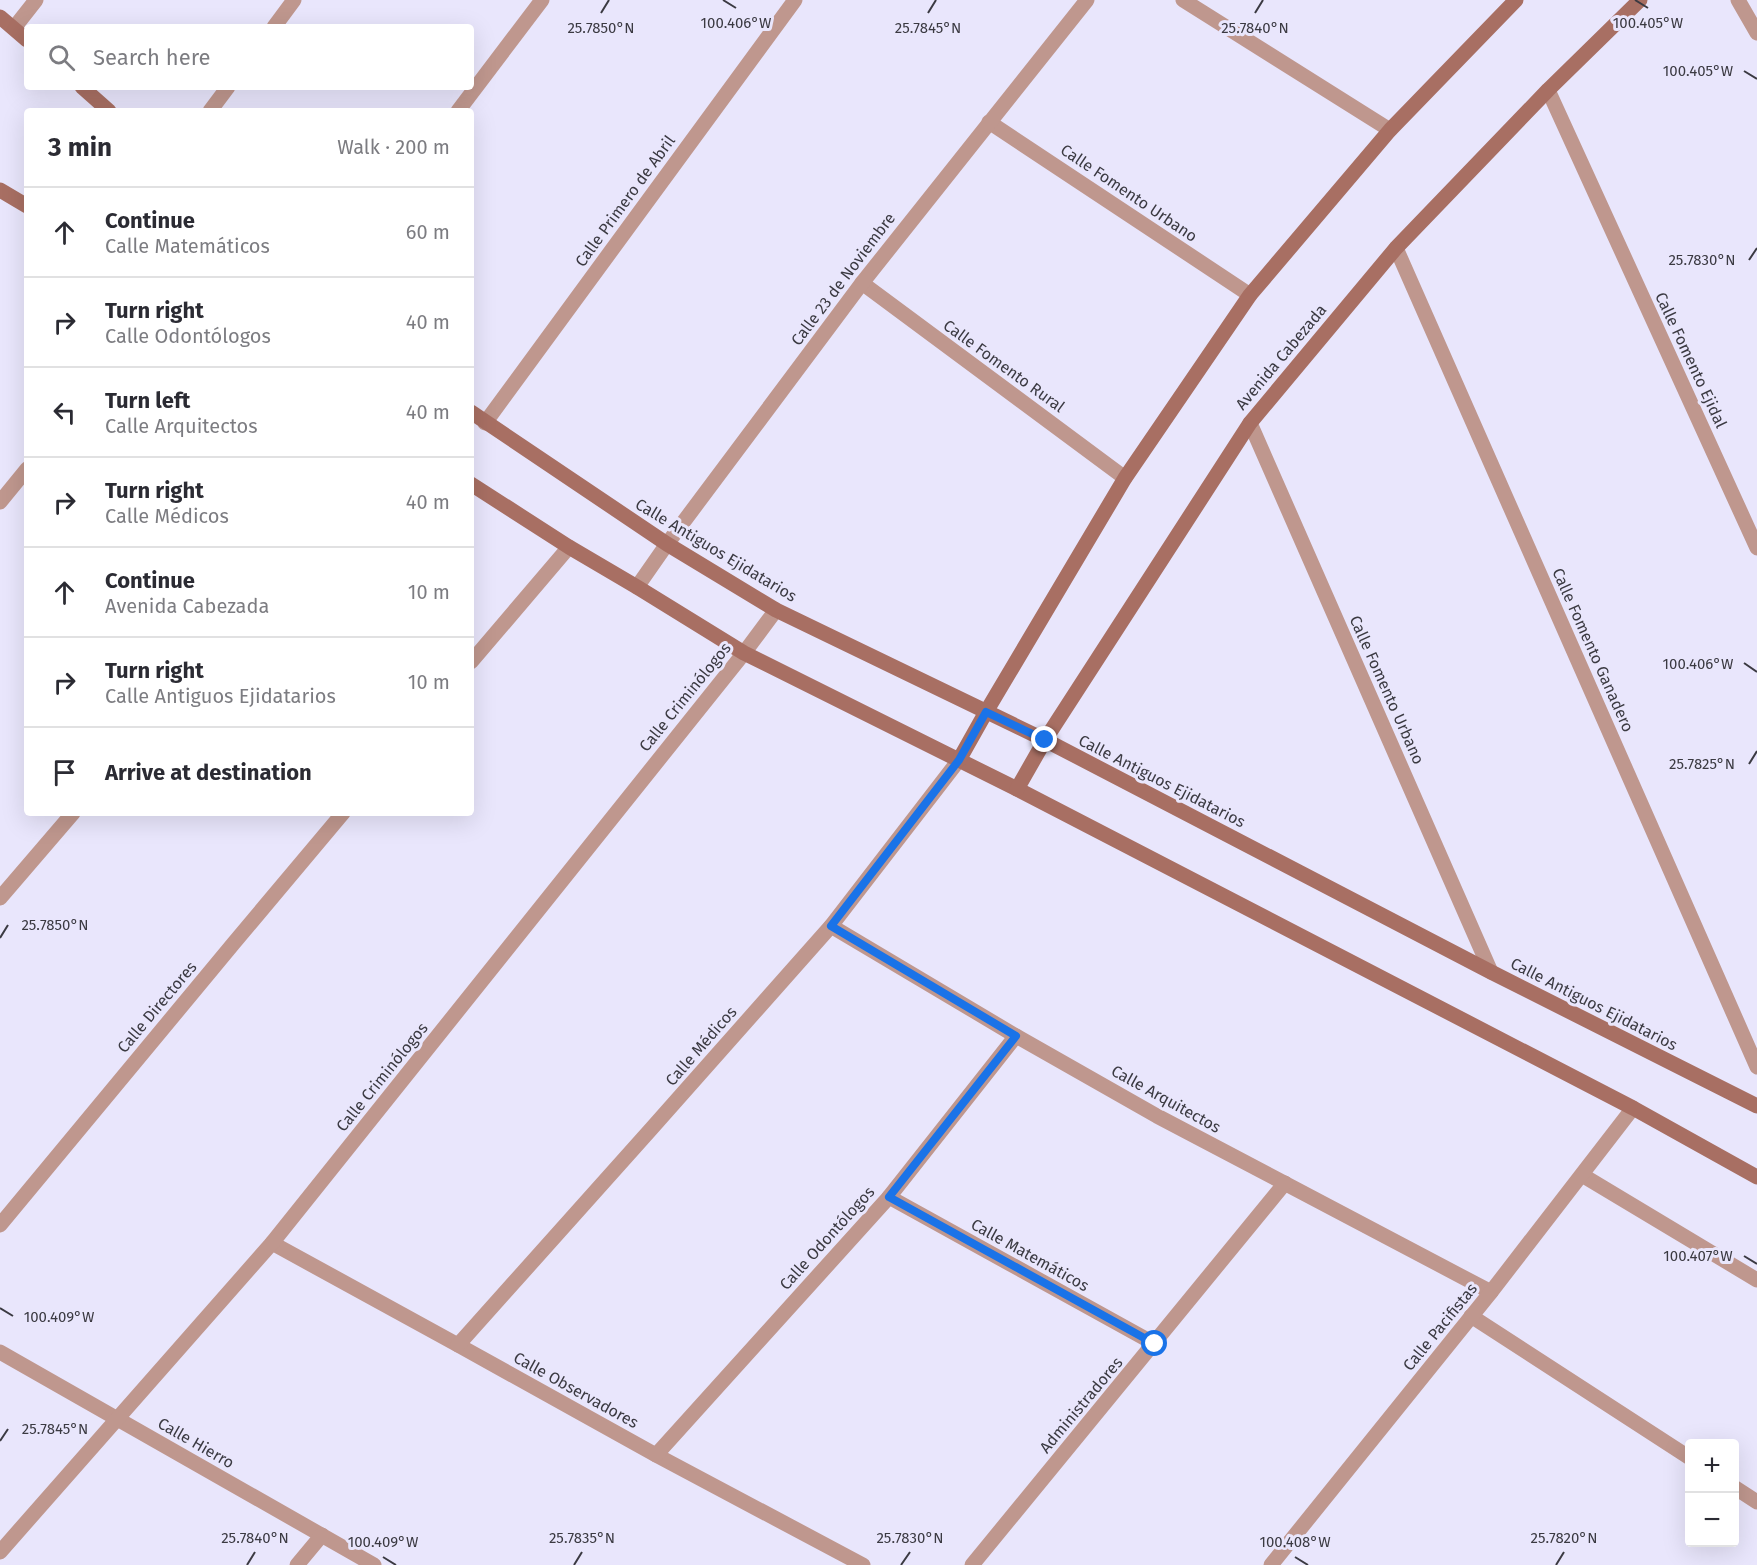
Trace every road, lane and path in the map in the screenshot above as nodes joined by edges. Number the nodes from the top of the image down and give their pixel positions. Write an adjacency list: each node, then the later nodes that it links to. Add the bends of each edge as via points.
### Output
1 (36, 0): 12 (street)
2 (294, 0): 11 (street)
3 (542, 0): 17 (street)
4 (795, 0): 31 (street, Calle Primero de Abril)
5 (1087, 0): 23 (street, Calle 23 de Noviembre)
6 (1183, 0): 24 (street)
7 (1516, 0): 24 (street)
8 (1640, 0): 19 (street, Avenida Cabezada)
9 (1738, 0): 13 (street)
10 (0, 17): 12 (street)
11 (276, 24)
12 (14, 28): 14 (street)
13 (1757, 33)
14 (24, 37)
15 (85, 90): 20 (street)
16 (226, 90): 21 (street)
17 (474, 90)
18 (474, 90): 22 (street)
19 (1548, 90): 27 (street, Avenida Cabezada); 39 (street, Calle Fomento Ejidal)
20 (106, 108)
21 (212, 108)
22 (460, 108)
23 (989, 122): 28 (street, Calle 23 de Noviembre); 29 (street, Calle Fomento Urbano)
24 (1390, 130): 29 (street)
25 (0, 190): 26 (street)
26 (24, 204)
27 (1396, 248): 32 (street, Avenida Cabezada); 54 (street, Calle Fomento Ganadero)
28 (862, 283): 33 (street, Calle Fomento Rural); 37 (street, Calle 23 de Noviembre)
29 (1250, 295): 33 (street)
30 (474, 414): 31 (street, Calle Antiguos Ejidatarios)
31 (485, 423): 37 (street, Calle Antiguos Ejidatarios)
32 (1250, 423): 45 (street, Avenida Cabezada); 52 (street, Calle Fomento Urbano)
33 (1125, 478): 44 (street)
34 (22, 485): 36 (street)
35 (474, 486): 38 (street)
36 (0, 502)
37 (667, 544): 40 (street, Calle 23 de Noviembre); 41 (street, Calle Antiguos Ejidatarios)
38 (568, 547): 40 (street); 43 (street)
39 (1757, 548)
40 (638, 587): 42 (street)
41 (776, 610): 42 (street, Calle Criminólogos); 44 (street, Calle Antiguos Ejidatarios)
42 (744, 653): 46 (street); 62 (street, Calle Criminólogos)
43 (474, 658)
44 (986, 712): 45 (street, Calle Antiguos Ejidatarios); 46 (street)
45 (1045, 740): 47 (street, Avenida Cabezada); 52 (street, Calle Antiguos Ejidatarios)
46 (959, 760): 47 (street); 51 (street, Calle Médicos)
47 (1017, 789): 56 (street)
48 (70, 816): 50 (street)
49 (341, 816): 61 (street, Calle Directores)
50 (0, 898)
51 (831, 926): 53 (street, Calle Arquitectos); 66 (street, Calle Médicos)
52 (1491, 972): 55 (street, Calle Antiguos Ejidatarios)
53 (1016, 1036): 59 (street, Calle Arquitectos); 60 (street, Calle Odontólogos)
54 (1757, 1067)
55 (1757, 1106)
56 (1633, 1108): 57 (street, Calle Pacifistas); 58 (street)
57 (1582, 1174): 63 (street); 64 (street, Calle Pacifistas)
58 (1757, 1177)
59 (1285, 1184): 64 (street, Calle Arquitectos); 67 (street, Administradores)
60 (889, 1197): 67 (street, Calle Matemáticos); 70 (street, Calle Odontólogos)
61 (0, 1225)
62 (272, 1244): 66 (street, Calle Observadores); 69 (street, Calle Criminólogos)
63 (1757, 1280)
64 (1491, 1292): 65 (street, Calle Pacifistas)
65 (1471, 1316): 71 (street); 80 (street, Calle Pacifistas)
66 (458, 1344): 70 (street, Calle Observadores)
67 (1155, 1344): 79 (street, Administradores)
68 (0, 1352): 69 (street, Calle Hierro)
69 (117, 1419): 74 (street, Calle Hierro); 75 (street, Calle Criminólogos)
70 (656, 1455): 78 (street, Calle Observadores)
71 (1685, 1455)
72 (1739, 1490): 73 (street)
73 (1757, 1502)
74 (322, 1535): 76 (street); 77 (street, Calle Hierro)
75 (0, 1552)
76 (297, 1565)
77 (374, 1565)
78 (863, 1565)
79 (972, 1565)
80 (1271, 1565)

